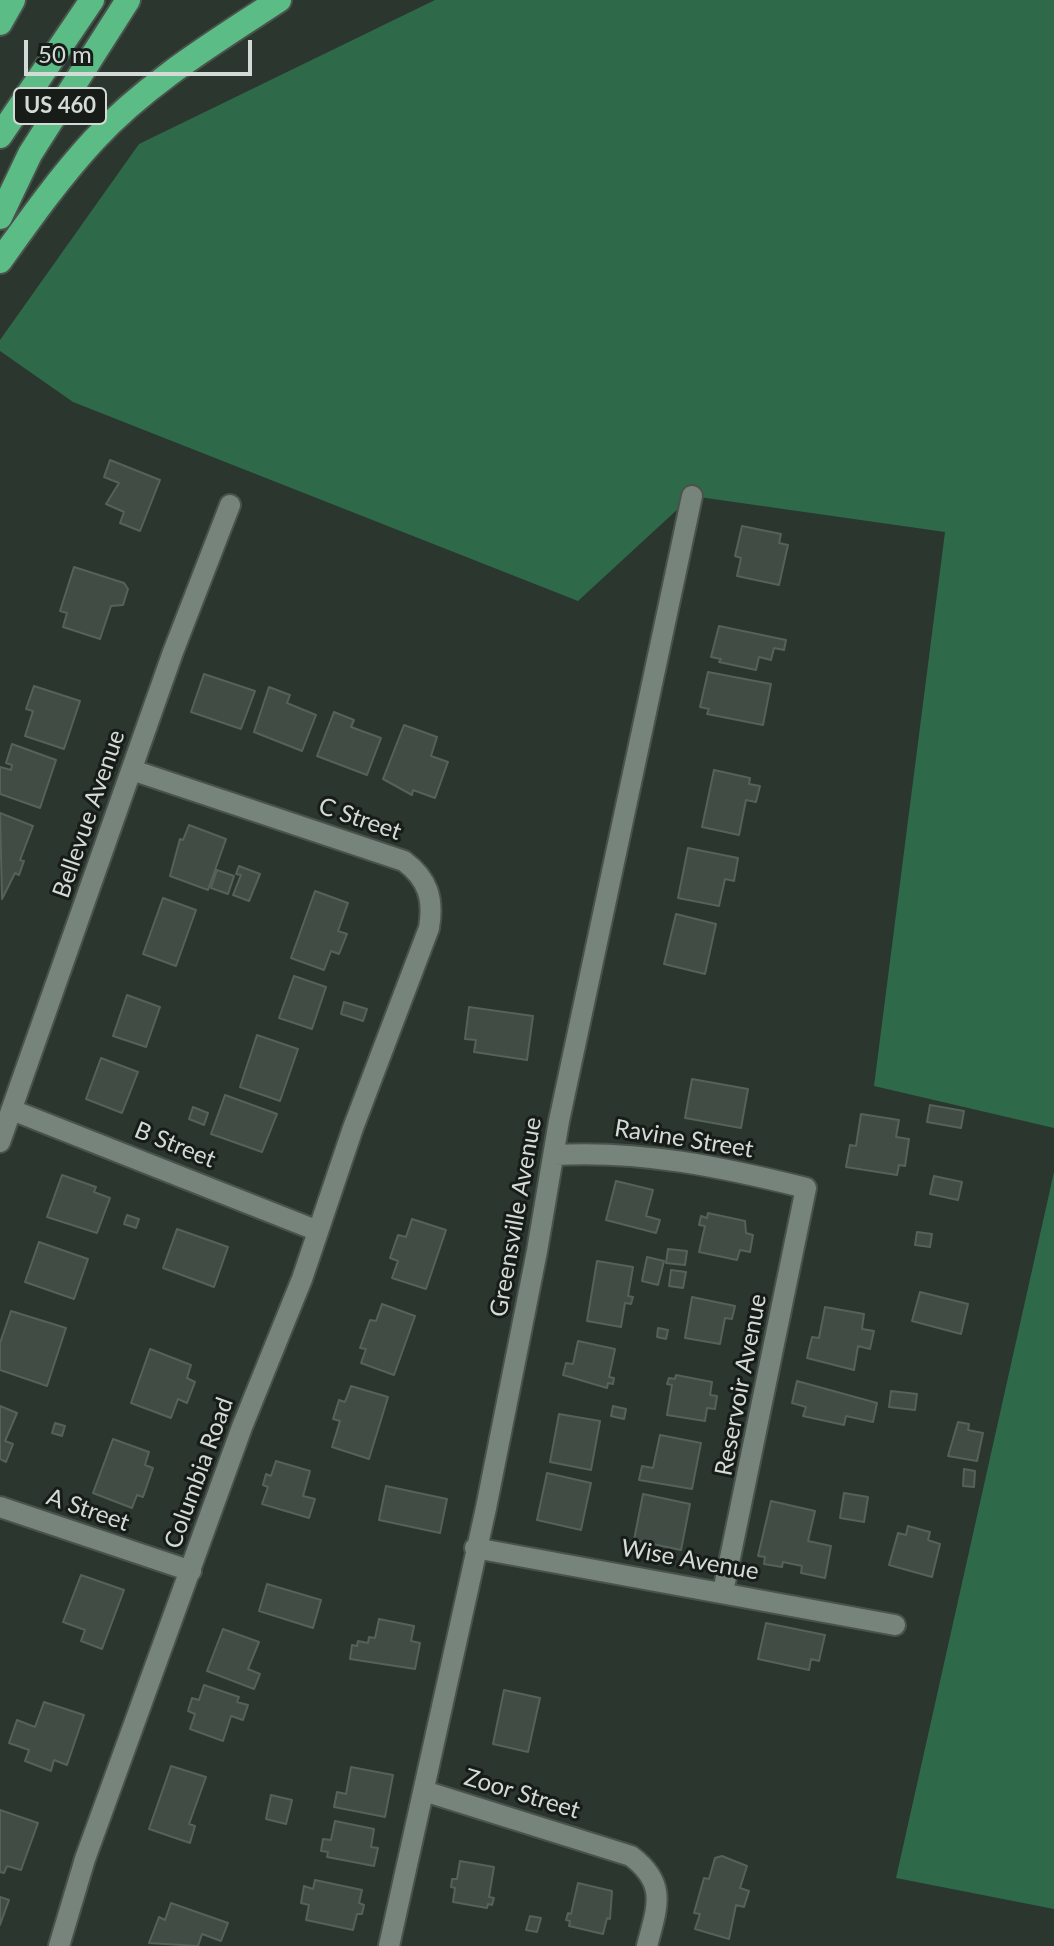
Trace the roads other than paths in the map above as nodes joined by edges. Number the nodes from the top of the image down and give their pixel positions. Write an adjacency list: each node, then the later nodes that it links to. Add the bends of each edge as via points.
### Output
1 (13, 0): 5 (highway)
2 (92, 0): 6 (highway)
3 (128, 0): 7 (highway, US 460, via 30,154)
4 (279, 0): 8 (highway, via 148,90 96,138 58,180)
5 (0, 23)
6 (0, 136)
7 (0, 217)
8 (0, 261)
9 (692, 496): 15 (street, Greensville Avenue)
10 (230, 505): 11 (street, Bellevue Avenue)
11 (132, 770): 12 (street, C Street, via 404,861 417,871 428,888 429,928); 13 (street, Bellevue Avenue)
12 (394, 1020): 17 (street, Columbia Road)
13 (12, 1110): 14 (street, Bellevue Avenue); 17 (street, B Street)
14 (0, 1142)
15 (554, 1155): 16 (street, Ravine Street, via 605,1152 671,1158); 19 (street, Greensville Avenue)
16 (806, 1188): 21 (street, Reservoir Avenue)
17 (318, 1231): 20 (street, Columbia Road)
18 (7, 1510): 20 (street, A Street)
19 (475, 1548): 21 (street, Wise Avenue); 23 (street, Greensville Avenue)
20 (191, 1571): 24 (street, Columbia Road, via 85,1859)
21 (723, 1592): 22 (street, Wise Avenue)
22 (895, 1625)
23 (424, 1791): 25 (street, Greensville Avenue); 26 (street, Zoor Street, via 631,1856 655,1883 656,1908)
24 (59, 1946)
25 (389, 1946)
26 (647, 1946)

